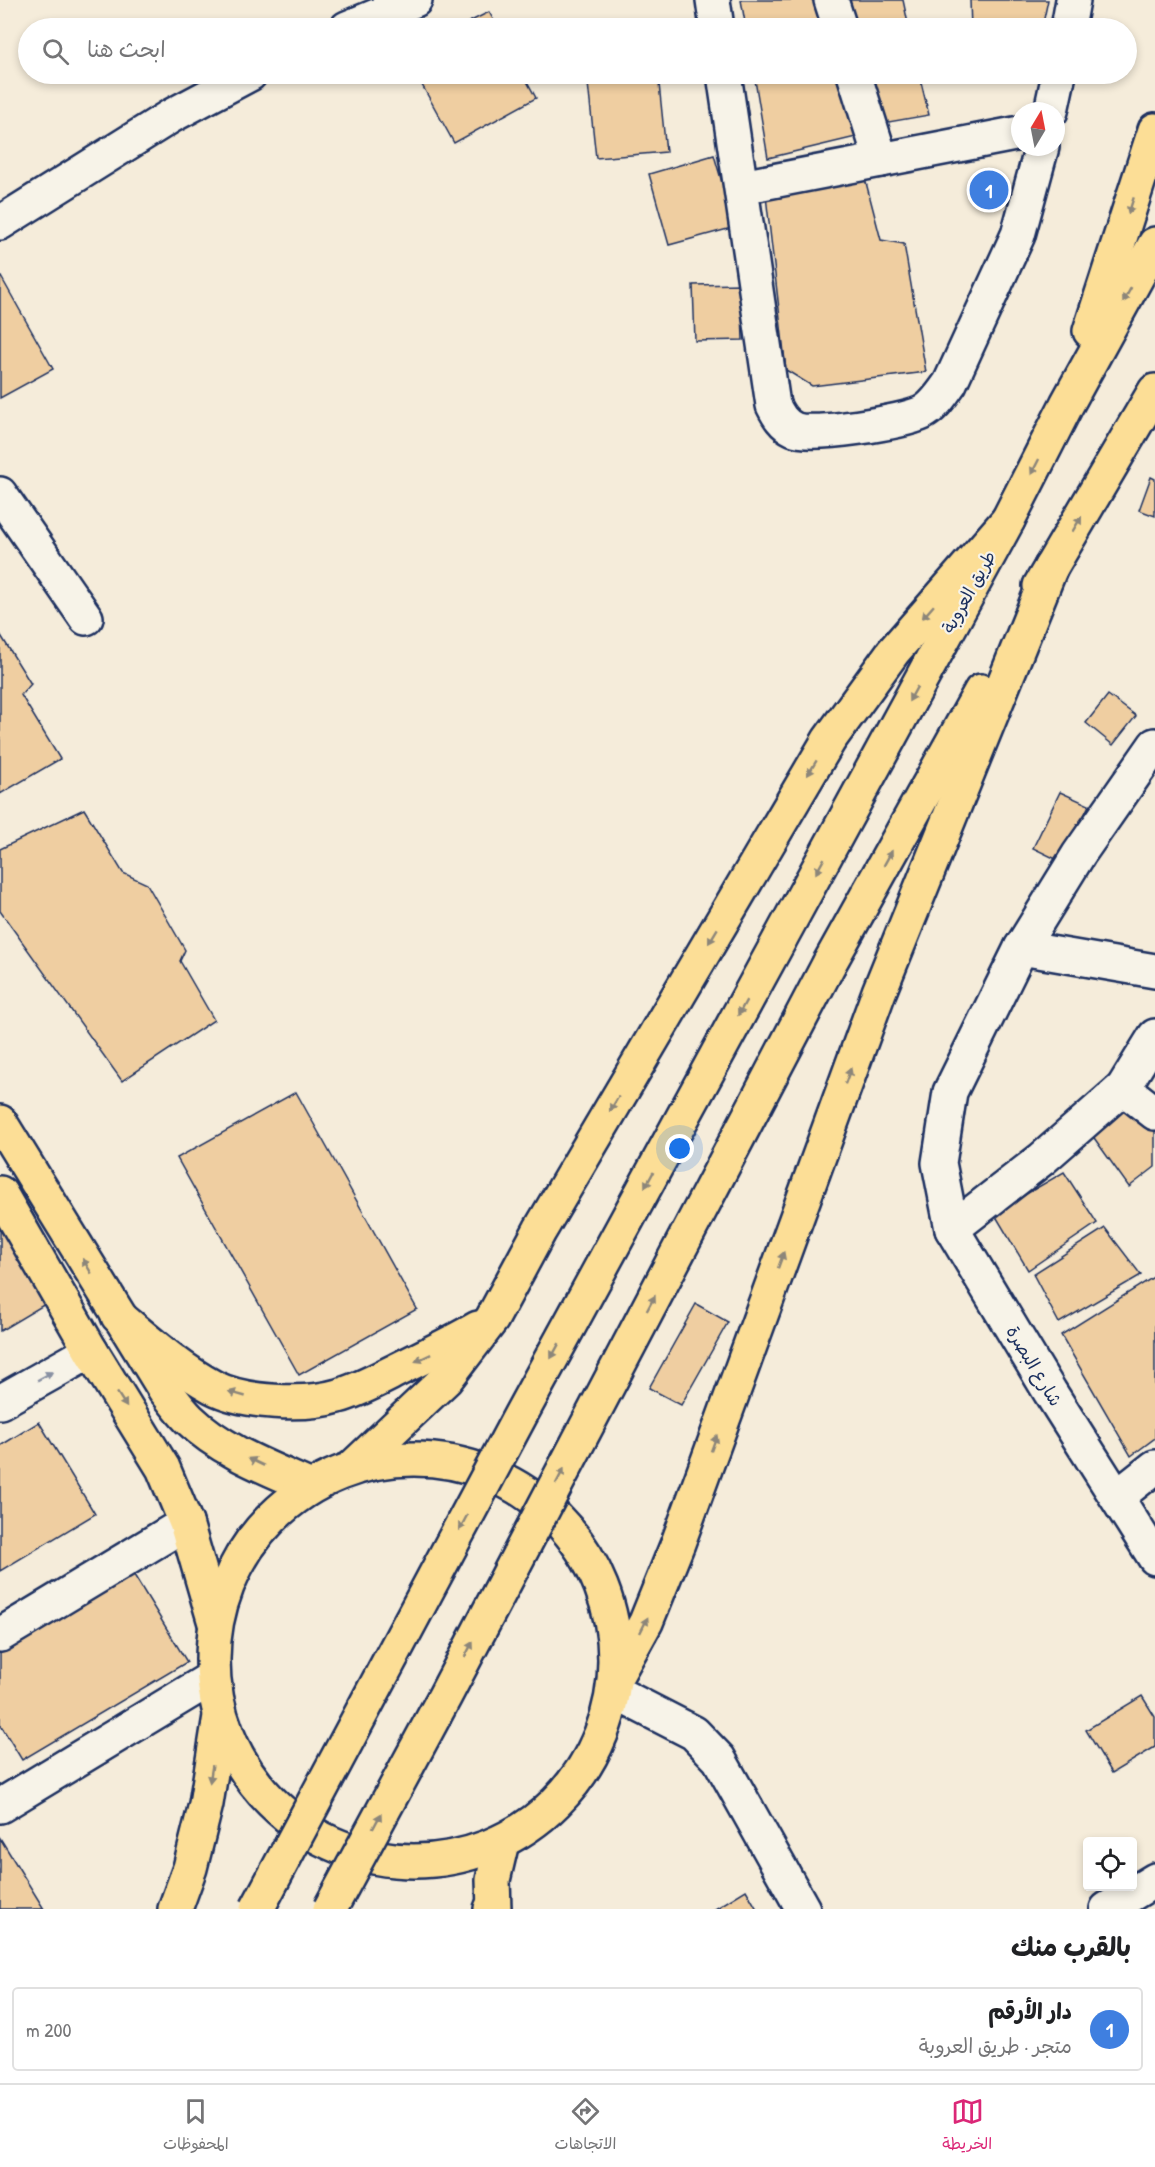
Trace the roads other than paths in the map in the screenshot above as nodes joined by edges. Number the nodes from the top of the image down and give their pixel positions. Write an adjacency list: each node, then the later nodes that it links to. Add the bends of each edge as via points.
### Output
1 (415, 0): 5 (street)
2 (713, 0): 6 (street)
3 (831, 0): 7 (street)
4 (1073, 0): 8 (street)
5 (371, 18)
6 (716, 18)
7 (837, 18)
8 (1070, 18)
9 (231, 84): 19 (street, via 171,116)
10 (726, 84): 18 (street)
11 (857, 84): 17 (street)
12 (1057, 84): 13 (street)
13 (1053, 102)
14 (1155, 130): 22 (main road, one-way to 22)
15 (1011, 135): 17 (street)
16 (1040, 156): 18 (street, via 1018,235 939,399 924,412 905,420 823,431 794,429 780,419 773,405)
17 (880, 160): 18 (street)
18 (742, 187)
19 (0, 223)
20 (1155, 244): 22 (main road, طريق العروبة, one-way to 22)
21 (1155, 391): 23 (main road)
22 (1067, 405): 25 (main road, طريق العروبة, one-way to 25)
23 (1147, 414): 26 (main road, one-way to 23)
24 (0, 494): 27 (street)
25 (1008, 520): 38 (main road, one-way to 38, via 893,652 829,740 540,1230); 57 (main road, طريق العروبة, one-way to 57, bridge, via 520,1416)
26 (1051, 567): 50 (main road, one-way to 26, via 646,1622 678,1543 879,992); 58 (main road, one-way to 26, bridge, via 829,964)
27 (86, 618)
28 (1155, 745): 29 (street, via 1079,854)
29 (1021, 948): 30 (street); 36 (street, شارع البصرة, via 950,1092 939,1163)
30 (1155, 971)
31 (1155, 1036): 32 (street)
32 (1123, 1088): 33 (street); 36 (street, via 1042,1159)
33 (1155, 1113)
34 (0, 1122): 37 (main road, one-way to 34)
35 (0, 1193): 39 (main road)
36 (952, 1228): 44 (street, شارع البصرة)
37 (118, 1316): 38 (main road, one-way to 37, via 445,1348 371,1383 338,1396 297,1402 255,1400 215,1388 180,1366); 43 (main road, one-way to 37, via 219,1443 189,1419 165,1390)
38 (492, 1319): 41 (main road, via 446,1379)
39 (91, 1351): 40 (street, one-way to 39); 45 (main road, one-way to 45, via 163,1468)
40 (0, 1402)
41 (354, 1466): 43 (main road); 50 (main road, via 432,1458 508,1480 569,1530 607,1598)
42 (1155, 1467): 44 (street)
43 (309, 1486): 47 (main road, via 265,1522 233,1569)
44 (1117, 1497): 46 (street, شارع البصرة)
45 (186, 1523): 47 (main road); 48 (street)
46 (1155, 1558)
47 (215, 1623): 49 (main road)
48 (0, 1635)
49 (212, 1678): 51 (main road); 52 (street)
50 (615, 1684): 53 (main road, via 601,1739 577,1780 543,1815); 59 (street, via 694,1732 719,1759)
51 (220, 1716): 53 (main road, via 251,1779 301,1827 366,1855 435,1860); 56 (main road, one-way to 56, via 206,1804)
52 (0, 1806)
53 (502, 1842): 55 (main road, via 493,1880)
54 (1144, 1894): 60 (street)
55 (492, 1908)
56 (175, 1909)
57 (257, 1909)
58 (330, 1909)
59 (802, 1909)
60 (1107, 1909)

